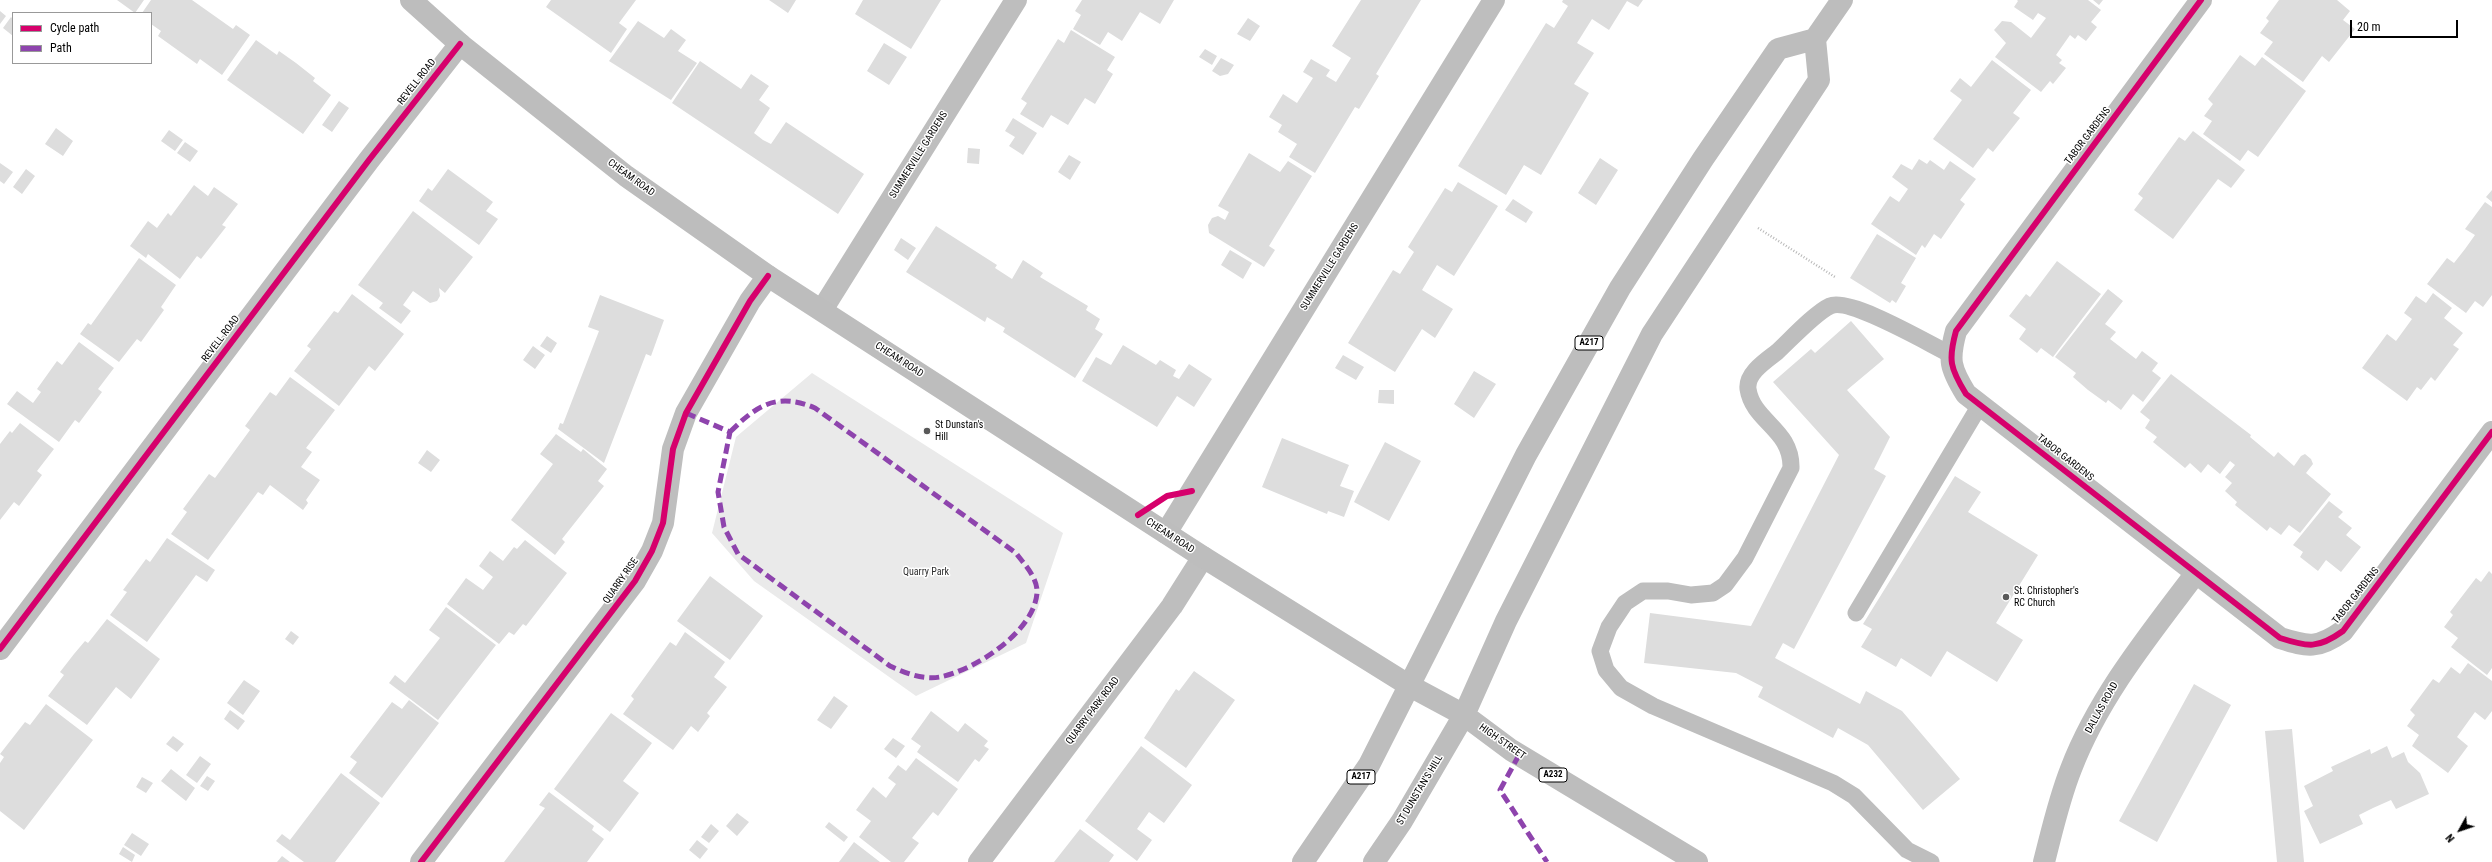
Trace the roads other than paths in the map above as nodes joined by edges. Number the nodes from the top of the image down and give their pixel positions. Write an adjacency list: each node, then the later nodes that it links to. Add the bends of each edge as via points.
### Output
1 (410, 0): 7 (highway, CHEAM ROAD / A232)
2 (1016, 0): 9 (street, SUMMERVILLE GARDENS)
3 (1494, 0): 13 (street, SUMMERVILLE GARDENS)
4 (1842, 0): 6 (highway)
5 (2201, 0): 10 (street, TABOR GARDENS, via 1956,331)
6 (1815, 39): 18 (highway, A217, via 1778,49 1620,288 1526,455); 19 (highway, ST DUNSTAN'S HILL, via 1819,80 1652,334 1506,621)
7 (460, 44): 8 (highway, CHEAM ROAD / A232, via 626,176); 17 (street, REVELL ROAD, via 369,160)
8 (768, 276): 9 (highway, CHEAM ROAD / A232); 20 (street, QUARRY RISE, via 750,301 686,414 673,449 663,523 652,551 635,581)
9 (822, 310): 13 (highway, CHEAM ROAD / A232)
10 (1950, 354): 11 (street, TABOR GARDENS, via 1956,377 1966,394); 25 (lane, via 1864,311 1831,306 1753,373 1748,386 1752,402 1788,444 1792,455 1791,468 1745,558 1725,585 1713,593 1691,595 1668,591 1643,591 1625,603 1609,627 1600,651 1606,670 1621,688 1653,706 1833,783 1854,796 1907,850)
11 (1980, 405): 15 (street, TABOR GARDENS); 16 (lane)
12 (2492, 432): 15 (street, TABOR GARDENS, via 2344,631 2326,643 2302,645 2280,638)
13 (1166, 533): 14 (highway, CHEAM ROAD / A232)
14 (1203, 557): 18 (highway, CHEAM ROAD / A232); 21 (street, QUARRY PARK ROAD, via 1172,606)
15 (2196, 572): 26 (street, DALLAS ROAD, via 2130,661 2100,710 2071,768 2057,809)
16 (1856, 613)
17 (0, 649)
18 (1410, 686): 19 (highway, HIGH STREET / A232); 22 (highway, A217, via 1369,765)
19 (1464, 716): 23 (highway, ST DUNSTAN'S HILL, via 1402,821); 24 (highway, HIGH STREET / A232, via 1511,750)
20 (421, 862)
21 (979, 862)
22 (1303, 862)
23 (1374, 862)
24 (1697, 862)
25 (1931, 862)
26 (2044, 862)

